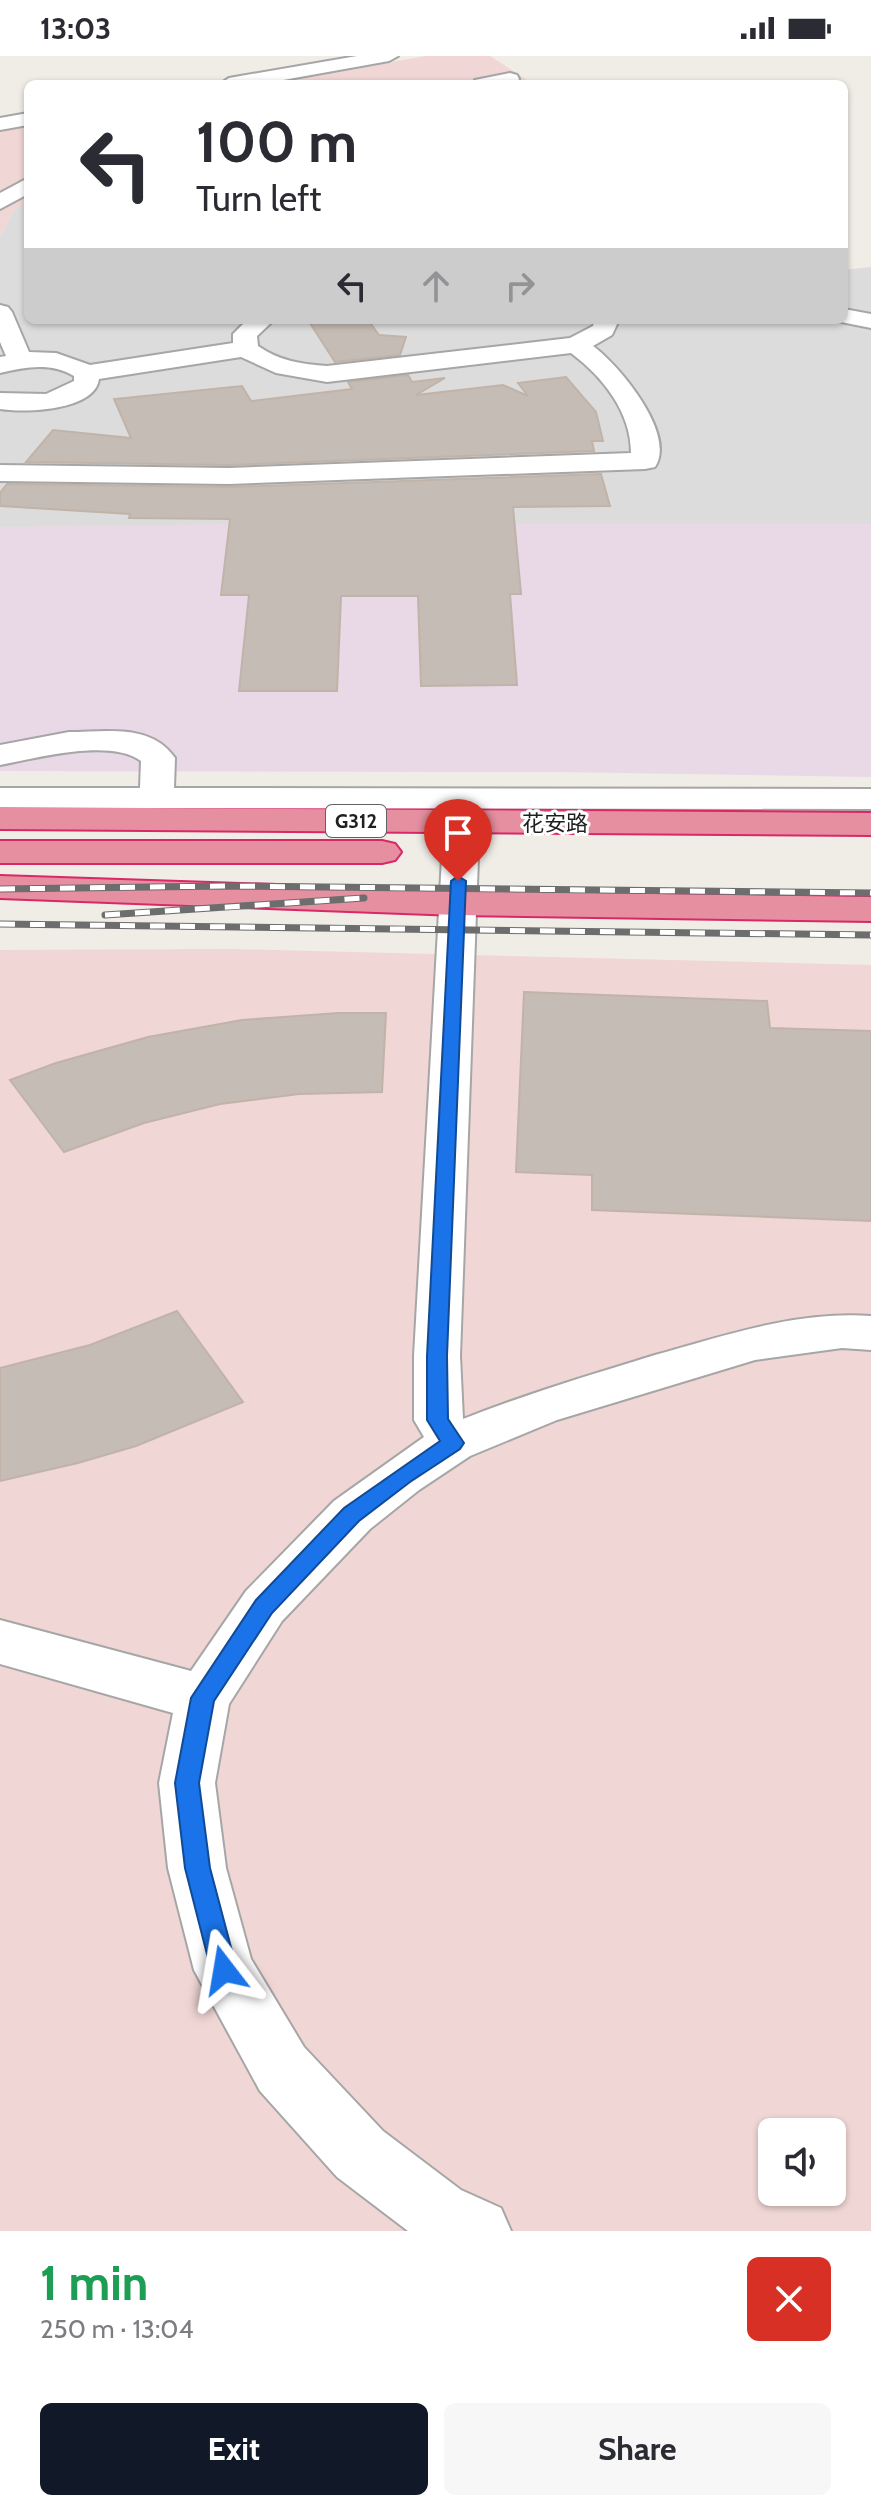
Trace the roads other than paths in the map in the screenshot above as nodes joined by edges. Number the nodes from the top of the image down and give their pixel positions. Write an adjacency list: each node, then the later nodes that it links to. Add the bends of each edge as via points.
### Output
1 (389, 56): 3 (street)
2 (510, 79): 4 (street)
3 (252, 80)
4 (504, 80)
5 (24, 120): 6 (street)
6 (0, 124)
7 (24, 187): 8 (street)
8 (0, 203)
9 (0, 312): 16 (street)
10 (848, 317): 11 (street)
11 (871, 321)
12 (257, 324): 15 (street, via 245,334)
13 (605, 324): 14 (street)
14 (576, 345): 15 (street, via 327,374 274,365); 19 (street, via 596,358 634,412 647,443 645,461 229,476)
15 (246, 349): 17 (street)
16 (10, 363): 17 (street, via 61,361)
17 (86, 373): 18 (street, via 87,383 76,393 55,400)
18 (0, 401)
19 (0, 473)
20 (0, 755): 22 (street, via 69,742 137,742 158,758)
21 (0, 798): 22 (street)
22 (157, 799): 23 (street)
23 (871, 799)
24 (0, 818): 25 (highway, 花安路 / G312)
25 (871, 824)
26 (0, 852): 27 (highway, 花安路 / G312)
27 (871, 852)
28 (460, 858): 30 (street)
29 (0, 887): 30 (highway)
30 (457, 903): 31 (highway); 33 (street, via 437,1356 438,1420)
31 (871, 909)
32 (871, 1333): 33 (street, via 842,1331 755,1343 542,1407)
33 (453, 1443): 35 (street, via 352,1515 264,1606)
34 (0, 1642): 35 (street)
35 (203, 1698): 36 (street, via 187,1783 197,1868 224,1970 282,2069 360,2154 438,2213)
36 (478, 2231)

